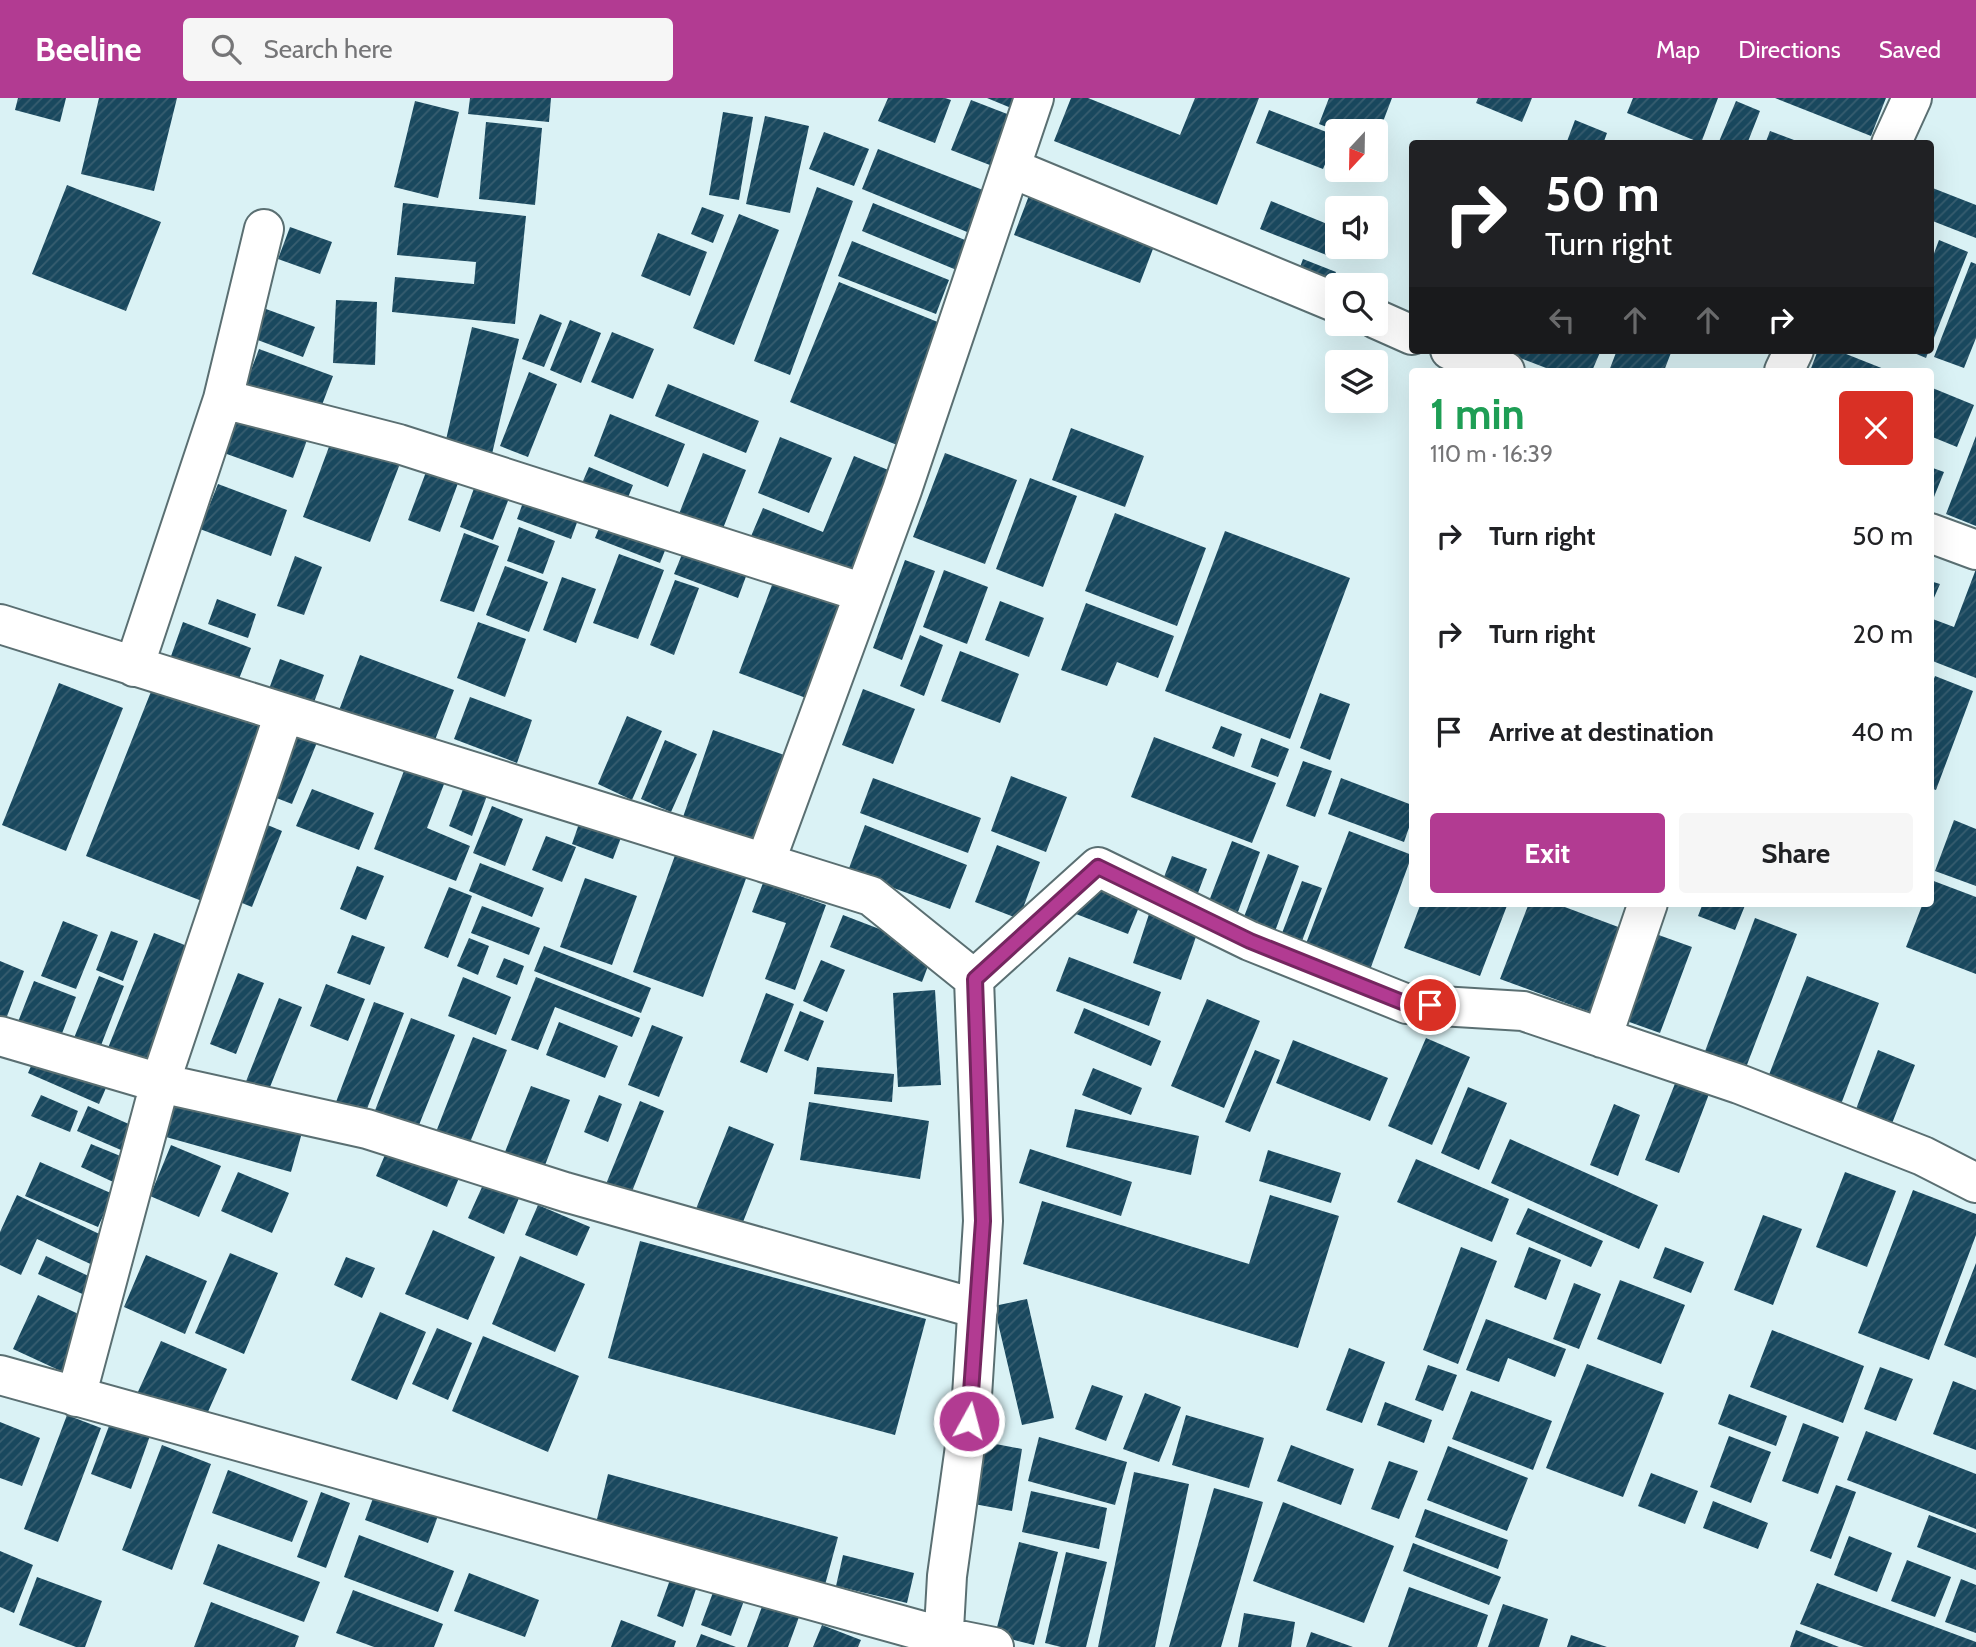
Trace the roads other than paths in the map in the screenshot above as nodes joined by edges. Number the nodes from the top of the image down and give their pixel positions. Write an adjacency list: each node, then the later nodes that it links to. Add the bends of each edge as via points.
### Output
1 (1034, 98): 4 (street)
2 (1912, 98): 3 (street)
3 (1893, 140)
4 (1011, 168): 6 (street); 14 (street)
5 (264, 229): 11 (street)
6 (1325, 298)
7 (1388, 324): 8 (street)
8 (1409, 334)
9 (1460, 354): 10 (street)
10 (1497, 368)
11 (223, 399): 14 (street, via 399,444); 16 (street)
12 (1934, 534): 13 (street)
13 (1976, 550)
14 (864, 593): 18 (street)
15 (0, 624): 16 (street)
16 (134, 667): 17 (street)
17 (284, 713): 18 (street); 23 (street)
18 (765, 863): 20 (street, via 871,895)
19 (1647, 907): 22 (street)
20 (975, 979): 22 (street, via 1098,867 1250,941 1407,1004 1523,1010); 25 (street, via 983,1221)
21 (0, 1036): 23 (street)
22 (1602, 1038): 24 (street, via 1739,1084 1923,1156)
23 (160, 1083): 25 (street, via 368,1129 565,1192); 27 (street)
24 (1976, 1184)
25 (978, 1310): 28 (street)
26 (0, 1375): 27 (street)
27 (76, 1397): 28 (street)
28 (943, 1642): 29 (street)
29 (994, 1647)

